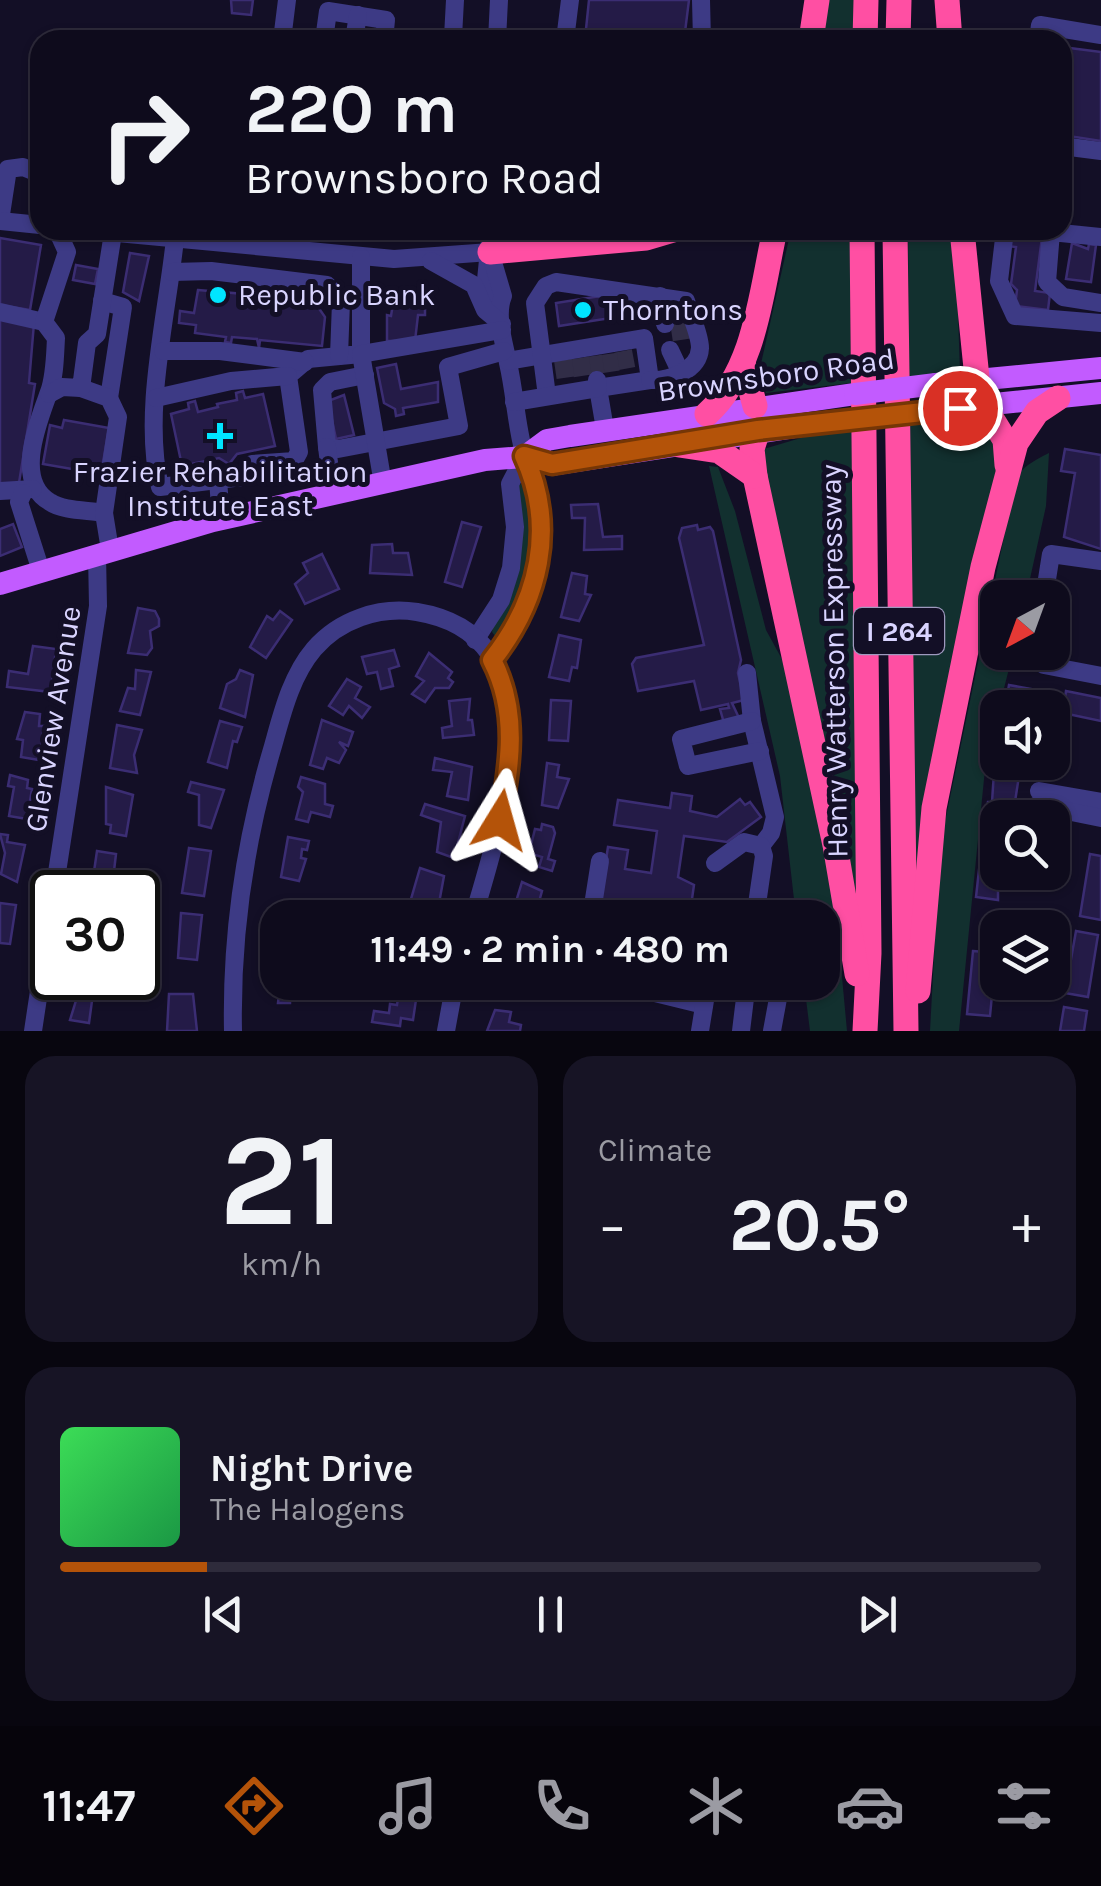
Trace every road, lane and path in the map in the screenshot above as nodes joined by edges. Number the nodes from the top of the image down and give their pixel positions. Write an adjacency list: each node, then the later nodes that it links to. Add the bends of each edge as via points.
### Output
1 (288, 0): 11 (street)
2 (455, 0): 15 (street)
3 (499, 0): 16 (street)
4 (570, 0): 17 (street)
5 (701, 0): 18 (street)
6 (817, 0): 19 (highway)
7 (866, 0): 20 (highway)
8 (899, 0): 21 (highway)
9 (947, 0): 22 (highway)
10 (358, 15): 12 (street, via 328,11); 13 (street); 14 (street, via 386,20)
11 (284, 30)
12 (325, 30)
13 (356, 30)
14 (385, 30)
15 (458, 30)
16 (498, 30)
17 (566, 30)
18 (702, 30)
19 (812, 30)
20 (865, 30)
21 (898, 30)
22 (949, 30)
23 (1039, 30): 24 (street)
24 (1070, 30)
25 (1072, 30): 26 (street)
26 (1101, 35)
27 (1072, 147): 28 (street)
28 (1101, 151)
29 (30, 170): 30 (street, via 8,169)
30 (0, 222): 31 (street)
31 (30, 225)
32 (1072, 235): 33 (street)
33 (1101, 238)
34 (64, 240): 54 (street, via 64,262)
35 (111, 240): 50 (street)
36 (175, 240): 48 (street)
37 (264, 240): 46 (street)
38 (543, 240): 45 (highway)
39 (773, 240): 63 (highway)
40 (862, 240): 124 (highway, Henry Watterson Expressway / I 264, via 870,952)
41 (895, 240): 131 (highway, I 264)
42 (963, 240): 67 (highway)
43 (1004, 240): 56 (street, via 998,281 1015,316)
44 (1050, 240): 51 (street, via 1046,282 1063,296)
45 (491, 241): 47 (street); 53 (street, via 504,296)
46 (361, 257): 47 (street); 58 (street)
47 (428, 259): 53 (street, via 474,285 485,310)
48 (172, 272): 57 (street); 59 (street, via 327,285 341,302)
49 (667, 297): 55 (street); 61 (street, via 546,286 535,303); 68 (street, via 686,301 700,348)
50 (102, 300): 70 (street); 74 (street, Glenview Avenue, via 123,307)
51 (1101, 303)
52 (0, 312): 54 (street)
53 (501, 320): 58 (street); 60 (street)
54 (44, 322): 72 (street, via 56,338)
55 (672, 323)
56 (1101, 324)
57 (163, 351): 62 (street); 75 (street)
58 (361, 354): 59 (street); 65 (street)
59 (339, 356): 62 (street)
60 (506, 356): 61 (street); 77 (street); 82 (street, via 448,367 459,426)
61 (541, 357): 68 (street, via 644,338); 73 (street)
62 (306, 362): 66 (street)
63 (744, 366): 79 (highway); 80 (highway)
64 (1101, 368): 67 (main road, Brownsboro Road)
65 (365, 375): 82 (street); 84 (street, via 322,390)
66 (288, 376): 75 (street, via 231,380); 88 (street, via 294,461 252,464)
67 (977, 378): 78 (main road); 80 (main road, Brownsboro Road, bridge, via 826,397)
68 (650, 380): 69 (street)
69 (598, 382): 73 (street); 81 (street)
70 (80, 388): 72 (street); 74 (street)
71 (1101, 393): 76 (main road, Brownsboro Road)
72 (49, 394): 93 (street)
73 (548, 396): 77 (street)
74 (109, 398): 94 (street, Glenview Avenue, via 118,417)
75 (156, 398): 89 (street, via 152,457 160,488)
76 (1058, 398): 78 (main road, Brownsboro Road); 86 (highway, via 1026,424)
77 (514, 402): 85 (street)
78 (984, 406): 80 (main road, Brownsboro Road, bridge, via 826,422); 86 (highway, via 1005,440)
79 (707, 414): 80 (main road, Brownsboro Road); 81 (main road, Brownsboro Road)
80 (757, 418): 83 (main road, Brownsboro Road); 87 (highway)
81 (605, 429): 85 (main road, Brownsboro Road, via 547,440)
82 (376, 439): 84 (street); 90 (street)
83 (679, 445): 85 (main road, Brownsboro Road, via 552,464); 87 (highway, via 719,451)
84 (327, 447): 92 (street)
85 (524, 456): 90 (main road); 102 (street, via 510,484 511,568); 102 (street, via 536,481 539,563 524,615)
86 (1008, 470): 132 (highway, via 940,773)
87 (756, 476): 124 (highway, via 835,844)
88 (242, 477): 89 (street); 95 (street)
89 (218, 480): 96 (street)
90 (383, 484): 92 (main road)
91 (0, 492): 93 (street)
92 (333, 494): 95 (main road)
93 (20, 496): 94 (street); 99 (street)
94 (104, 513): 97 (street, Glenview Avenue)
95 (251, 513): 96 (main road)
96 (221, 520): 97 (main road)
97 (104, 552): 99 (main road); 113 (street, Glenview Avenue)
98 (1101, 561): 100 (street, via 1051,554)
99 (42, 570): 101 (main road)
100 (1047, 580)
101 (0, 584)
102 (484, 650): 114 (street, via 506,691 511,738 500,820); 126 (street, via 424,614 392,611 349,622 308,658 281,719 248,844 234,945)
103 (1070, 670): 105 (street)
104 (747, 673): 106 (street)
105 (1101, 676)
106 (752, 721): 107 (street); 107 (street, via 681,738 688,766)
107 (760, 751): 110 (street, via 775,816)
108 (1101, 802): 109 (street, via 1038,798)
109 (1101, 818)
110 (761, 846): 112 (street, via 744,842); 116 (street)
111 (600, 862): 115 (street)
112 (716, 863)
113 (57, 870)
114 (478, 900)
115 (594, 900)
116 (758, 900)
117 (38, 1000): 125 (street)
118 (452, 1000): 127 (street)
119 (687, 1000): 123 (street)
120 (705, 1000): 123 (street)
121 (744, 1000): 129 (street)
122 (778, 1000): 130 (street)
123 (704, 1004): 128 (street)
124 (865, 1025)
125 (33, 1031)
126 (233, 1031)
127 (446, 1031)
128 (700, 1031)
129 (741, 1031)
130 (772, 1031)
131 (906, 1031)
132 (914, 1031)

